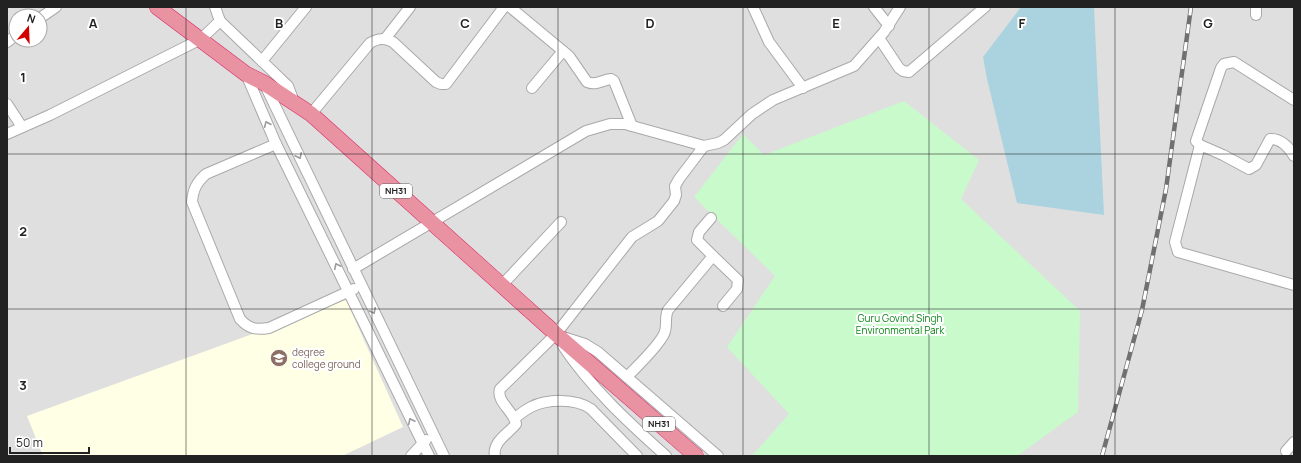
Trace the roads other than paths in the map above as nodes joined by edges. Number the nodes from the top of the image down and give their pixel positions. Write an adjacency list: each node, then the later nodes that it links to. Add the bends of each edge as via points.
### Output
1 (157, 7): 14 (highway, NH31)
2 (215, 7): 11 (street)
3 (306, 7): 17 (street)
4 (410, 7): 15 (street)
5 (504, 7): 15 (street, via 446,84 436,82 393,42)
6 (510, 7): 16 (street)
7 (753, 7): 21 (street, via 769,42)
8 (874, 7): 12 (street)
9 (900, 7): 12 (street)
10 (985, 7): 13 (street, via 908,72 899,68)
11 (220, 21): 14 (street); 17 (street)
12 (889, 26): 13 (street)
13 (879, 38): 21 (street, via 854,66)
14 (201, 39): 18 (highway, NH31); 27 (street)
15 (386, 39): 25 (street, via 370,43)
16 (563, 51): 20 (street); 26 (street, via 573,60 586,82 596,84 606,79 614,80)
17 (262, 61): 23 (street, via 288,86)
18 (246, 74): 19 (highway, NH31); 29 (street, one-way to 18)
19 (264, 83): 23 (highway, NH31); 37 (street, one-way to 37)
20 (532, 88)
21 (802, 88): 31 (street, via 762,107 724,140 711,146)
22 (1294, 100): 30 (street, via 1234,62 1224,64 1197,136 1196,141)
23 (294, 102): 25 (highway, NH31)
24 (7, 104): 27 (street)
25 (311, 114): 35 (highway, NH31)
26 (632, 126): 31 (street); 35 (street, via 610,124 586,131)
27 (22, 127): 28 (street)
28 (7, 134)
29 (276, 144): 41 (street, one-way to 29); 41 (street, via 206,174 193,192 192,202 240,319 246,326 256,330 269,328)
30 (1200, 145): 32 (street, via 1249,169 1256,165 1270,139 1284,144); 39 (street, via 1175,242 1178,252)
31 (704, 146): 43 (street, via 679,179 674,201 654,225 632,237)
32 (1294, 156)
33 (711, 218): 36 (street, via 699,232 697,240)
34 (561, 222): 38 (street)
35 (432, 223): 37 (street); 38 (highway, NH31)
36 (713, 256): 42 (street, via 738,280 737,289); 44 (street, via 668,310 665,319 666,330 662,338)
37 (353, 269): 40 (street)
38 (502, 285): 43 (highway, NH31)
39 (1294, 285)
40 (361, 286): 41 (street); 46 (street, one-way to 46)
41 (349, 291): 48 (street, one-way to 41)
42 (723, 306)
43 (556, 334): 44 (street, via 585,344); 45 (street, via 500,389 501,400); 55 (street, via 579,370); 56 (highway, NH31)
44 (627, 377): 57 (street)
45 (515, 418): 53 (street, via 516,424 494,448); 54 (street, via 542,403 574,400 591,409)
46 (433, 433): 48 (street); 52 (street)
47 (1294, 442): 49 (street)
48 (422, 444): 50 (street); 51 (street)
49 (1286, 451)
50 (411, 456)
51 (429, 456)
52 (444, 456)
53 (495, 456)
54 (637, 456)
55 (666, 456)
56 (696, 456)
57 (718, 456)

